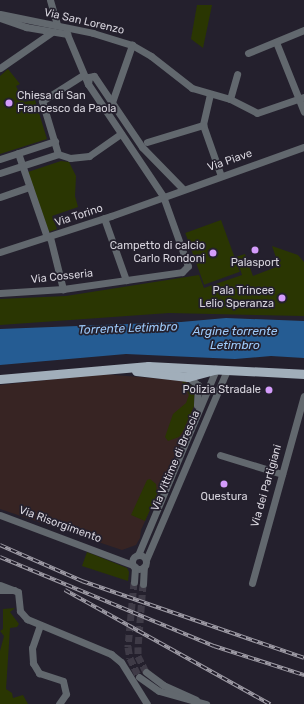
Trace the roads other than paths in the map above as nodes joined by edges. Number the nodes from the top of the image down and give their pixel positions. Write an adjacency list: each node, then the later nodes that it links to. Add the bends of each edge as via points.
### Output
1 (50, 0): 4 (street)
2 (0, 14): 4 (street, Via San Lorenzo)
3 (0, 18): 6 (street, Via San Lorenzo)
4 (57, 25): 8 (street, Via San Lorenzo)
5 (304, 30): 7 (street)
6 (52, 32): 10 (street); 12 (street, Via San Lorenzo, via 67,34)
7 (276, 42): 9 (street); 15 (street)
8 (132, 45): 14 (street, Via San Lorenzo, via 151,56 186,84); 17 (street)
9 (248, 53)
10 (0, 68)
11 (237, 74): 16 (street)
12 (83, 75): 13 (street); 22 (street, via 43,98)
13 (88, 84): 17 (street, via 89,77 94,76); 19 (street)
14 (210, 94): 16 (street, Via San Lorenzo); 20 (street)
15 (301, 98): 16 (street, Via San Lorenzo, via 257,113); 18 (street)
16 (230, 99)
17 (112, 102): 19 (street); 32 (street, via 142,147)
18 (304, 112)
19 (108, 114): 21 (street)
20 (203, 125): 23 (street); 30 (street)
21 (121, 134): 26 (street, via 89,156 70,158); 33 (street)
22 (55, 141): 25 (street); 26 (street)
23 (147, 142)
24 (304, 147): 30 (street, Via Piave)
25 (18, 153): 27 (street); 28 (street)
26 (58, 154): 28 (street)
27 (0, 159)
28 (22, 167): 29 (street); 31 (street)
29 (0, 173)
30 (221, 176): 32 (street, Via Piave)
31 (29, 187): 34 (street); 36 (street)
32 (183, 189): 33 (street, Via Piave)
33 (163, 196): 35 (street, Via Torino); 38 (street, Via Cosseria, via 188,266 184,271)
34 (0, 197)
35 (104, 218): 36 (street, Via Torino); 38 (street)
36 (49, 237): 37 (street, Via Torino); 39 (street)
37 (0, 252)
38 (126, 280): 39 (street, Via Cosseria)
39 (63, 289): 40 (street, Via Cosseria)
40 (0, 293)
41 (108, 368): 42 (main road, via 182,366); 45 (main road); 46 (main road)
42 (216, 369): 43 (main road); 45 (main road); 48 (street, Via Vittime di Brescia)
43 (227, 370): 44 (main road); 54 (street, Via Vittime di Brescia)
44 (304, 374)
45 (188, 377): 48 (street, Via Vittime di Brescia, via 200,391)
46 (0, 379)
47 (304, 396): 50 (street, Via dei Partigiani)
48 (192, 426): 53 (street, Via Vittime di Brescia)
49 (220, 455): 50 (street)
50 (282, 474): 57 (street, Via dei Partigiani)
51 (0, 515): 52 (street, Via Risorgimento)
52 (112, 556): 53 (street, Via Risorgimento); 55 (street, Via Risorgimento)
53 (136, 556): 54 (street); 55 (street, Via Vittime di Brescia)
54 (145, 563): 55 (street); 58 (street, Via Vittime di Brescia)
55 (134, 566): 56 (street)
56 (134, 582)
57 (252, 582)
58 (143, 584)
59 (0, 585): 61 (street)
60 (0, 590): 61 (street)
61 (14, 590): 62 (street, via 19,595 18,605 23,617)
62 (40, 625): 66 (street, via 32,648 33,663 39,673 63,681 66,694); 67 (street, via 111,654 121,662)
63 (146, 672): 65 (street, via 163,685)
64 (139, 677): 65 (street, via 159,691)
65 (201, 703)
66 (59, 704)
67 (147, 704)

